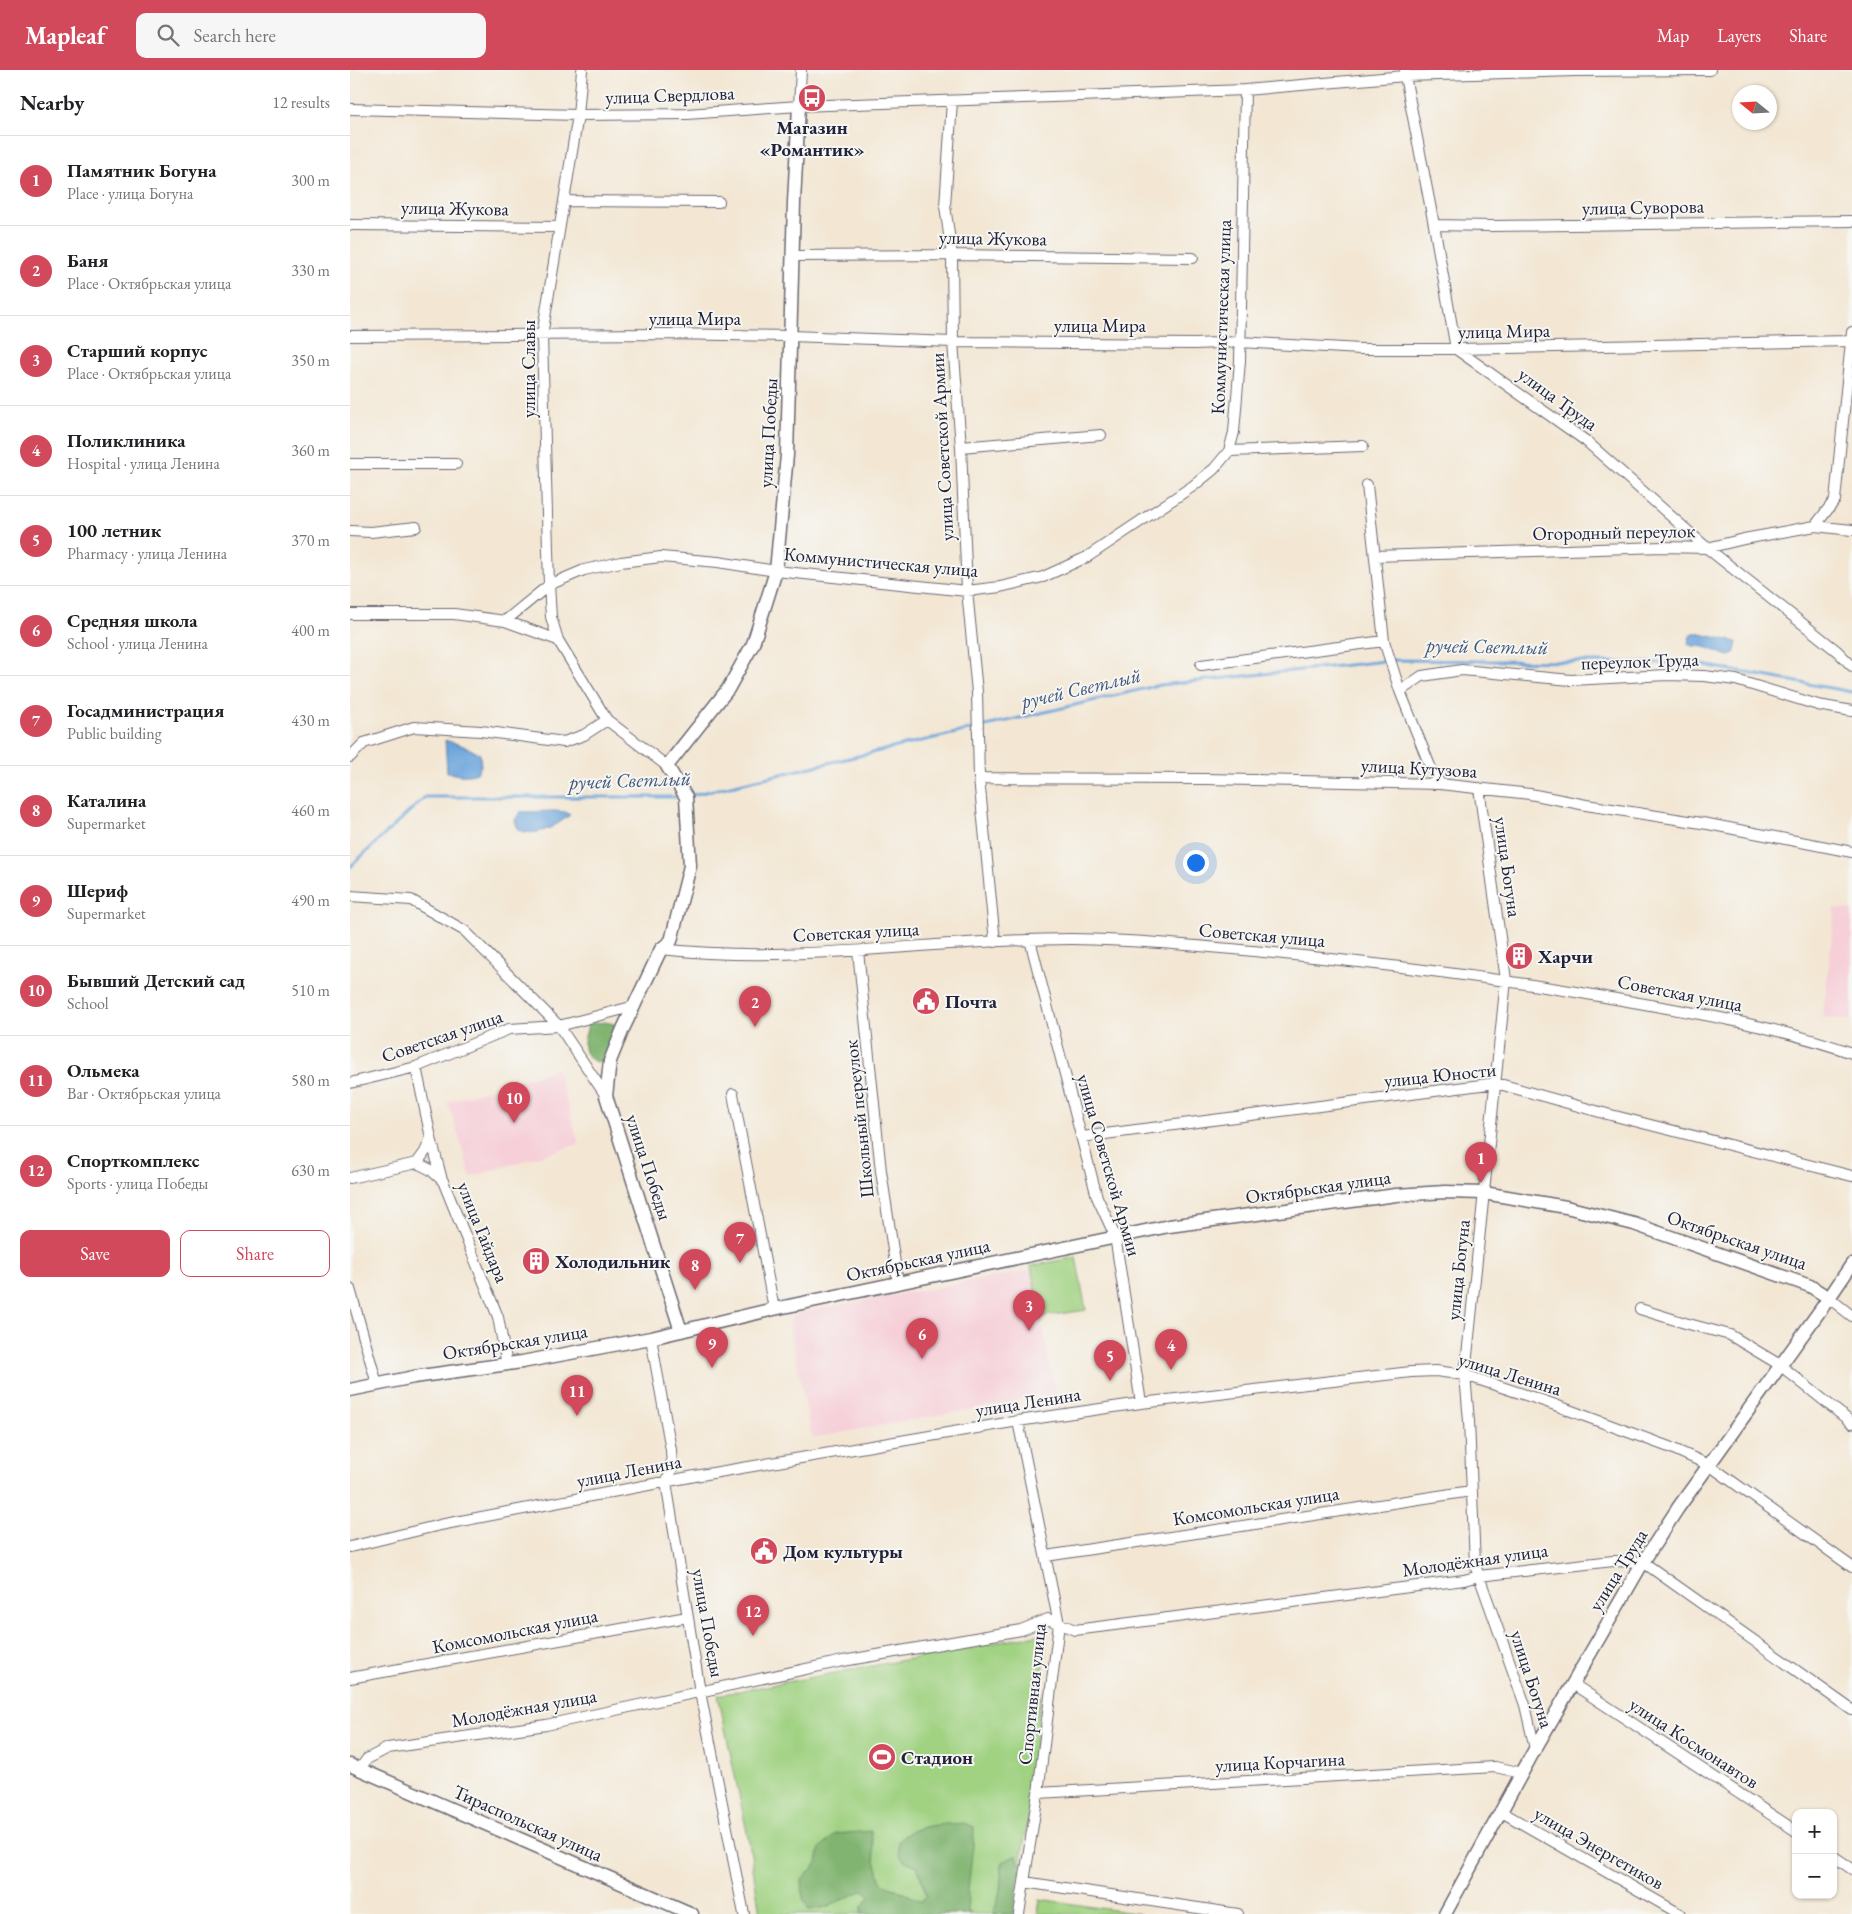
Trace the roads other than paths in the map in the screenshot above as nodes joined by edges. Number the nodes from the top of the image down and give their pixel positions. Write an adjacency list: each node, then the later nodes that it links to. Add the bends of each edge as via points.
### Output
1 (582, 70): 9 (street, улица Славы)
2 (801, 70): 7 (street, улица Победы)
3 (1710, 70): 4 (street, улица Свердлова)
4 (1405, 73): 5 (street, улица Свердлова); 14 (street)
5 (1245, 90): 6 (street, улица Свердлова); 24 (street, Коммунистическая улица)
6 (952, 101): 7 (street, улица Свердлова); 16 (street, улица Советской Армии, via 945,206)
7 (799, 106): 9 (street, улица Свердлова, via 687,114); 17 (street, улица Победы)
8 (350, 110): 9 (street, улица Свердлова)
9 (578, 115): 10 (street, улица Славы)
10 (564, 201): 11 (street); 15 (street, улица Славы)
11 (719, 202)
12 (1852, 221): 14 (street, улица Суворова)
13 (350, 224): 15 (street, улица Жукова)
14 (1434, 225): 25 (street)
15 (559, 227): 20 (street, улица Славы)
16 (952, 255): 17 (street, улица Жукова); 18 (street, улица Жукова); 23 (street, улица Советской Армии)
17 (793, 256): 21 (street, улица Победы)
18 (1193, 258)
19 (350, 336): 20 (street, улица Мира)
20 (542, 336): 21 (street, улица Мира); 40 (street, улица Славы)
21 (791, 336): 23 (street, улица Мира); 39 (street, улица Победы, via 787,456)
22 (1851, 336): 25 (street, улица Мира); 33 (street, via 1835,500)
23 (953, 342): 24 (street, улица Мира); 27 (street, улица Советской Армии)
24 (1240, 342): 25 (street, улица Мира, via 1360,349); 29 (street, Коммунистическая улица, via 1234,432)
25 (1456, 349): 37 (street, улица Труда, via 1586,441)
26 (1101, 434): 27 (street)
27 (961, 446): 41 (street, улица Советской Армии)
28 (1363, 446): 29 (street)
29 (1229, 450): 41 (street, Коммунистическая улица, via 1214,469 1193,486 1087,557 1043,577)
30 (350, 464): 31 (street)
31 (456, 464)
32 (1367, 485): 38 (street)
33 (1815, 526): 35 (street, Огородный переулок); 37 (street, Огородный переулок)
34 (416, 527): 36 (street)
35 (1852, 530)
36 (350, 531)
37 (1707, 548): 38 (street, Огородный переулок); 47 (street, улица Труда)
38 (1375, 556): 45 (street)
39 (776, 572): 40 (street, Коммунистическая улица, via 718,562 660,558 584,570); 41 (street, Коммунистическая улица); 52 (street, улица Победы, via 753,644 728,689)
40 (549, 585): 43 (street, Коммунистическая улица); 44 (street, улица Славы, via 551,617)
41 (967, 591): 53 (street, улица Советской Армии, via 976,692)
42 (350, 614): 43 (street, via 454,614)
43 (505, 621): 44 (street)
44 (558, 640): 50 (street)
45 (1384, 641): 46 (street); 48 (street)
46 (1201, 664)
47 (1852, 666)
48 (1400, 691): 49 (street, переулок Труда, via 1422,676 1462,670 1571,680 1704,676 1736,680 1818,705); 54 (street)
49 (1852, 711)
50 (607, 720): 51 (street, via 584,735 564,742 414,726 364,743); 52 (street)
51 (350, 757)
52 (667, 766): 60 (street, via 686,797 690,866 671,941)
53 (979, 778): 54 (street, улица Кутузова); 59 (street, улица Советской Армии)
54 (1440, 784): 55 (street, улица Кутузова)
55 (1479, 788): 56 (street, улица Кутузова, via 1708,824); 62 (street, улица Богуна)
56 (1852, 852)
57 (350, 896): 64 (street, улица Победы, via 411,900 465,931)
58 (1030, 940): 59 (street, Советская улица); 62 (street, Советская улица, via 1148,942); 71 (street, улица Советской Армии)
59 (995, 942): 61 (street, Советская улица)
60 (661, 949): 61 (street, Советская улица, via 719,954); 63 (street)
61 (858, 952): 80 (street, Школьный переулок, via 881,1171)
62 (1506, 980): 65 (street, Советская улица, via 1765,1028); 68 (street, улица Богуна)
63 (634, 1006): 64 (street, Советская улица); 70 (street, via 610,1062)
64 (559, 1026): 66 (street, Советская улица, via 509,1029); 70 (street, улица Победы)
65 (1852, 1053)
66 (416, 1067): 67 (street, Советская улица); 72 (street)
67 (350, 1083)
68 (1496, 1083): 71 (street, улица Юности); 74 (street, улица Юности); 77 (street, улица Богуна)
69 (733, 1094): 83 (street)
70 (606, 1096): 86 (street, улица Победы)
71 (1082, 1136): 78 (street, улица Советской Армии, via 1097,1197)
72 (431, 1138): 73 (street); 76 (street)
73 (416, 1163): 75 (street); 76 (street, улица Гайдара)
74 (1852, 1176)
75 (350, 1178)
76 (443, 1181): 88 (street, улица Гайдара, via 498,1317)
77 (1484, 1193): 78 (street, Октябрьская улица, via 1396,1195); 82 (street, Октябрьская улица, via 1566,1207 1634,1224 1810,1286); 90 (street, улица Богуна)
78 (1115, 1236): 80 (street, Октябрьская улица); 93 (street, улица Советской Армии)
79 (1852, 1264): 82 (street, улица Труда)
80 (898, 1283): 83 (street, Октябрьская улица)
81 (350, 1289): 91 (street)
82 (1829, 1298): 85 (street, Октябрьская улица); 89 (street, улица Труда)
83 (774, 1309): 86 (street, Октябрьская улица)
84 (1640, 1309): 89 (street, via 1730,1335)
85 (1852, 1316)
86 (681, 1331): 87 (street, Октябрьская улица)
87 (651, 1338): 88 (street, Октябрьская улица); 97 (street, улица Победы, via 672,1450 672,1469)
88 (507, 1365): 91 (street, Октябрьская улица)
89 (1780, 1365): 95 (street); 96 (street, улица Труда)
90 (1465, 1375): 93 (street, улица Ленина, via 1411,1372); 96 (street, улица Ленина, via 1547,1402); 98 (street, улица Богуна)
91 (377, 1384): 92 (street, Октябрьская улица)
92 (350, 1390)
93 (1141, 1402): 94 (street, улица Ленина)
94 (1018, 1421): 97 (street, улица Ленина); 100 (street, Спортивная улица)
95 (1852, 1423)
96 (1710, 1465): 101 (street, улица Труда); 102 (street, улица Ленина)
97 (666, 1482): 99 (street, улица Ленина, via 440,1525); 104 (street, улица Победы)
98 (1471, 1491): 100 (street, Комсомольская улица); 103 (street, улица Богуна, via 1475,1565)
99 (350, 1547)
100 (1046, 1556): 105 (street, Спортивная улица)
101 (1643, 1562): 103 (street, Молодёжная улица, via 1613,1561); 107 (street, улица Труда); 109 (street)
102 (1852, 1567)
103 (1479, 1576): 105 (street, Молодёжная улица, via 1075,1630); 110 (street, улица Богуна, via 1525,1705)
104 (687, 1617): 106 (street, Комсомольская улица); 108 (street, улица Победы)
105 (1059, 1624): 108 (street, Молодёжная улица, via 1048,1619 1021,1630 842,1661); 113 (street, Спортивная улица)
106 (350, 1678)
107 (1573, 1684): 110 (street, улица Труда); 115 (street, улица Космонавтов)
108 (700, 1692): 111 (street, Молодёжная улица, via 546,1725 388,1748); 120 (street, улица Победы)
109 (1852, 1710)
110 (1535, 1749): 112 (street, улица Труда)
111 (355, 1767): 119 (street, Тираспольская улица)
112 (1522, 1773): 113 (street, улица Корчагина, via 1495,1767); 114 (street, улица Труда)
113 (1038, 1793): 118 (street, Спортивная улица)
114 (1500, 1811): 123 (street, улица Труда); 124 (street, улица Энергетиков)
115 (1792, 1828)
116 (1837, 1859): 117 (street)
117 (1852, 1869)
118 (1024, 1882): 121 (street, Спортивная улица); 122 (street)
119 (692, 1914)
120 (744, 1914)
121 (1019, 1914)
122 (1238, 1914)
123 (1446, 1914)
124 (1680, 1914)

